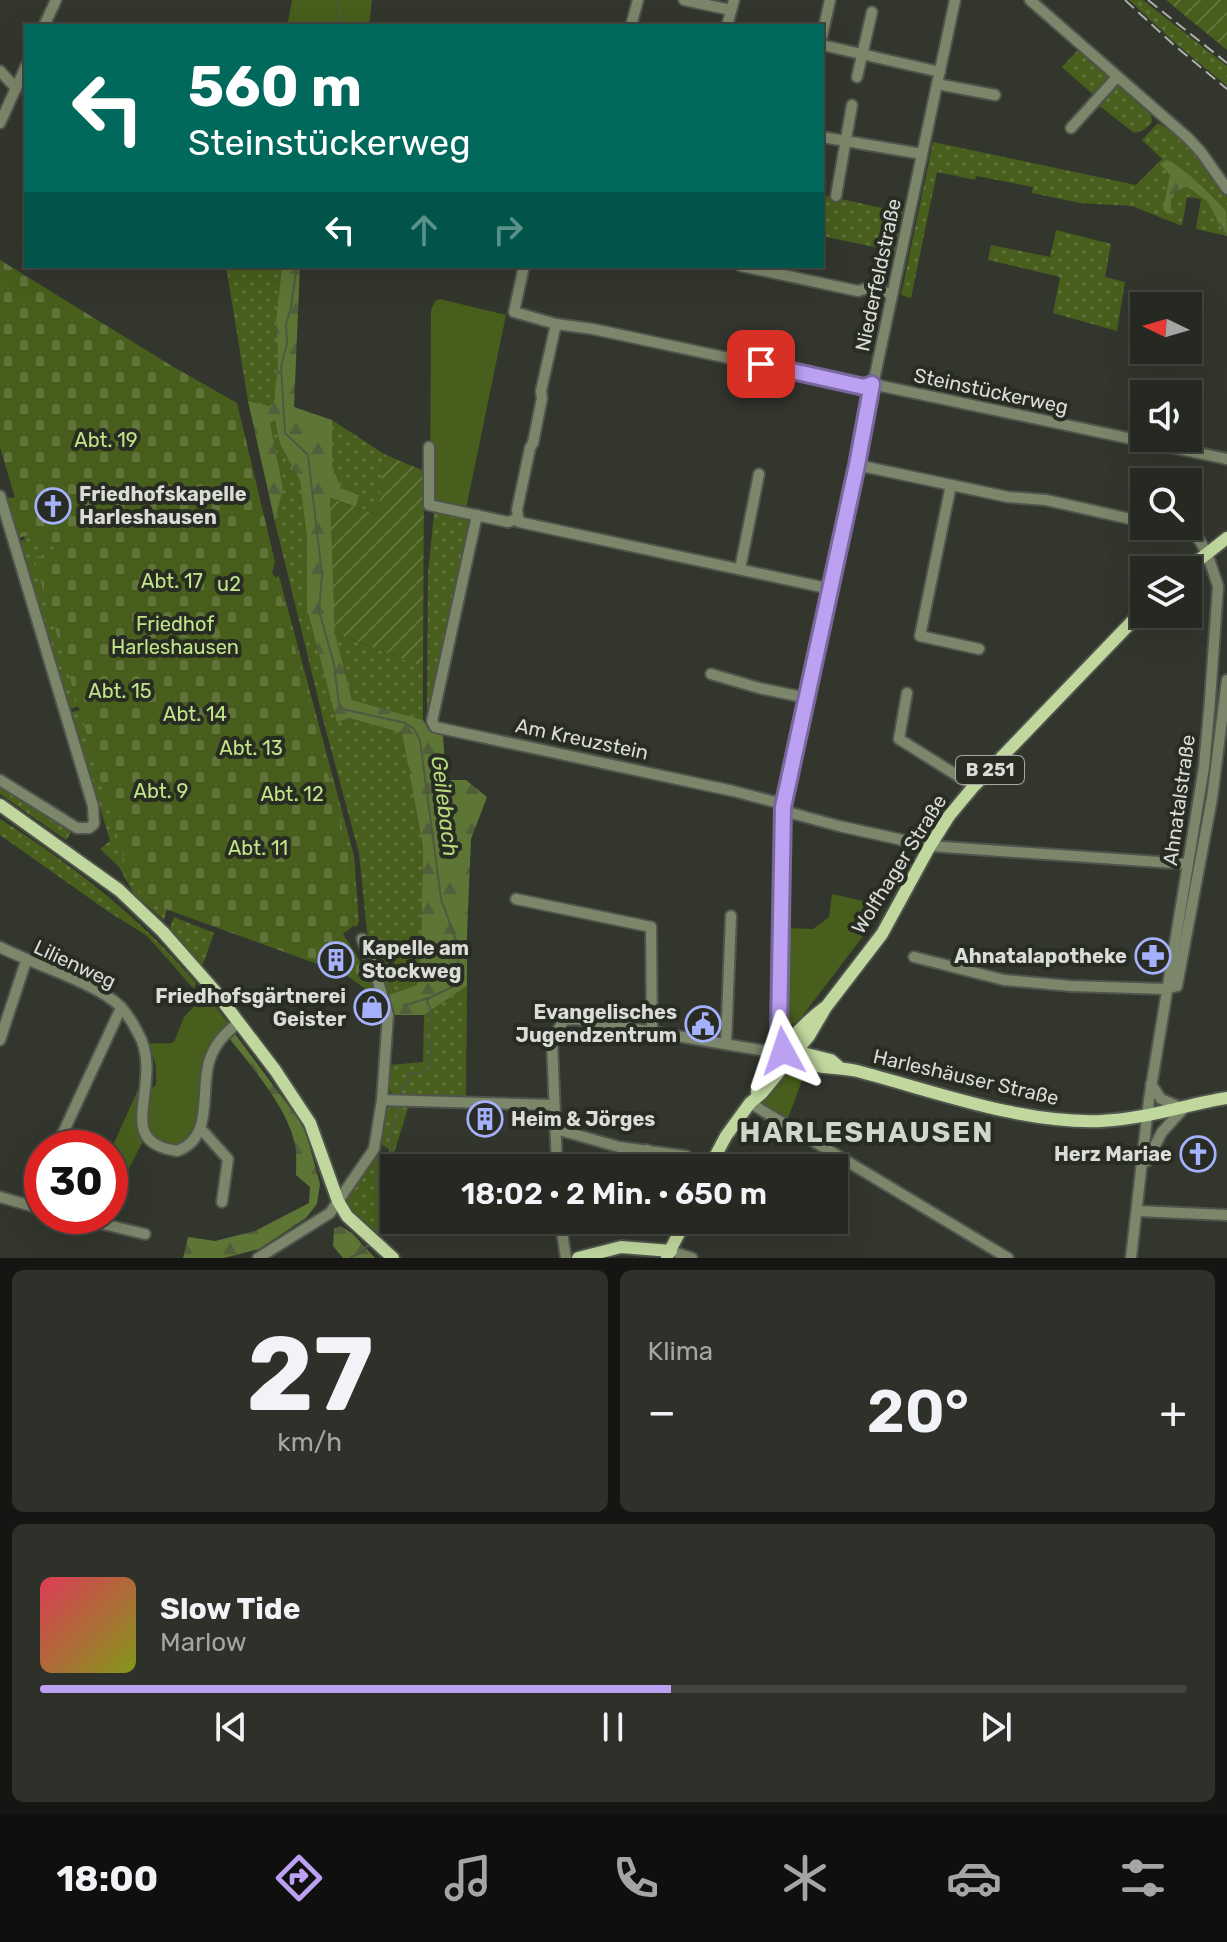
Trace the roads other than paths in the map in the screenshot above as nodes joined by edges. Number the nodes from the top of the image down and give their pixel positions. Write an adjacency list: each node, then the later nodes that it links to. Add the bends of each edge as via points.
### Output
1 (56, 0): 9 (street)
2 (638, 0): 10 (street)
3 (684, 0): 7 (street)
4 (830, 0): 11 (street)
5 (955, 0): 16 (street, Niederfeldstraße)
6 (1030, 0): 18 (street)
7 (733, 5)
8 (872, 12): 13 (street)
9 (45, 24)
10 (632, 24)
11 (824, 27)
12 (824, 45): 13 (street)
13 (861, 54): 16 (street); 17 (street)
14 (24, 70): 20 (street)
15 (0, 71): 20 (street)
16 (940, 72): 19 (street, Niederfeldstraße)
17 (857, 77)
18 (1117, 77): 24 (street); 28 (street, via 1188,138)
19 (937, 84): 21 (street); 27 (street, Niederfeldstraße)
20 (16, 88): 23 (street)
21 (995, 95)
22 (852, 105): 26 (street)
23 (0, 123)
24 (1071, 128)
25 (824, 137): 26 (street)
26 (845, 141): 27 (street); 29 (street)
27 (922, 154): 32 (street, Niederfeldstraße)
28 (1227, 189)
29 (836, 196)
30 (524, 268): 33 (street, Steinstückerweg, via 514,312)
31 (750, 268): 32 (street)
32 (892, 294): 34 (street, Niederfeldstraße)
33 (556, 324): 34 (street, Steinstückerweg, via 864,387); 41 (street)
34 (872, 384): 36 (street, Steinstückerweg); 37 (street, Niederfeldstraße)
35 (429, 447): 42 (street, via 429,505)
36 (1227, 459)
37 (857, 465): 39 (street); 50 (street, Niederfeldstraße)
38 (759, 474): 49 (street)
39 (951, 485): 44 (street); 53 (street, via 920,636)
40 (0, 496): 43 (street)
41 (517, 514): 42 (street, via 508,522); 49 (street, via 522,523)
42 (477, 515): 63 (street, Am Kreuzstein, via 434,726 733,791)
43 (3, 516): 60 (street, via 93,806 94,824 77,828)
44 (1130, 519)
45 (1227, 538): 47 (main road)
46 (1199, 540): 47 (street)
47 (1207, 553): 48 (main road); 51 (street, Ahnatalstraße, via 1218,581)
48 (1202, 557)
49 (740, 569): 50 (street)
50 (831, 589): 57 (street, Niederfeldstraße)
51 (1222, 615): 58 (street, Ahnatalstraße)
52 (1130, 624): 61 (main road, Wolfhager Straße / B 251)
53 (979, 649)
54 (711, 674): 57 (street)
55 (1227, 680): 59 (street, Ahnatalstraße)
56 (907, 693): 61 (street, via 899,739)
57 (807, 698): 63 (street, Niederfeldstraße)
58 (1210, 700): 59 (street); 65 (street, Ahnatalstraße)
59 (1226, 702): 72 (street, Ahnatalstraße, via 1185,952 1177,986)
60 (0, 780)
61 (974, 786): 64 (main road, Wolfhager Straße / B 251)
62 (0, 805): 74 (main road, via 119,890 163,932)
63 (783, 807): 64 (street, Am Kreuzstein, via 839,826); 78 (street, Niederfeldstraße, via 779,1030)
64 (930, 846): 65 (street, Am Kreuzstein); 78 (main road, Wolfhager Straße / B 251, via 882,934)
65 (1188, 864): 72 (street, Ahnatalstraße)
66 (516, 899): 75 (street, via 651,927)
67 (731, 916): 77 (street)
68 (362, 939): 85 (street, via 388,1015)
69 (0, 947): 71 (street, Lilienweg)
70 (914, 957): 72 (street, via 1004,980)
71 (26, 961): 73 (street, Lilienweg); 76 (street)
72 (1166, 989): 82 (street, Ahnatalstraße)
73 (121, 1008): 89 (street, Lilienweg, via 147,1059 142,1123 146,1135 162,1148 177,1151 193,1142); 91 (street)
74 (238, 1023): 89 (street, via 221,1036 209,1063); 99 (main road, via 310,1123)
75 (652, 1031): 77 (street); 86 (street, via 564,1020 552,1040)
76 (0, 1040)
77 (726, 1044): 78 (street)
78 (790, 1053): 79 (main road, Harleshäuser Straße); 80 (main road, Harleshäuser Straße, via 831,1060); 81 (main road, Wolfhager Straße / B 251); 84 (main road, Wolfhager Straße / B 251, via 767,1072)
79 (804, 1065): 80 (main road, Harleshäuser Straße); 81 (main road, Harleshäuser Straße)
80 (839, 1067): 88 (main road, Harleshäuser Straße, via 1041,1117)
81 (781, 1069): 84 (main road, Wolfhager Straße / B 251)
82 (1151, 1084): 87 (street, via 1161,1099); 88 (street, Ahnatalstraße)
83 (1227, 1098): 87 (main road, Harleshäuser Straße)
84 (753, 1099): 96 (main road, Wolfhager Straße / B 251); 114 (street)
85 (382, 1100): 86 (street); 99 (street, via 374,1149)
86 (554, 1105): 90 (street)
87 (1184, 1108): 88 (main road, Harleshäuser Straße); 97 (street, via 1162,1132)
88 (1147, 1117): 97 (street, Ahnatalstraße)
89 (201, 1129): 100 (street, via 228,1159)
90 (556, 1129): 92 (street); 93 (street)
91 (64, 1130)
92 (647, 1150): 94 (street); 95 (street)
93 (557, 1154)
94 (646, 1154)
95 (673, 1154)
96 (716, 1154)
97 (1143, 1170): 102 (street, Ahnatalstraße)
98 (0, 1197): 101 (street)
99 (338, 1201): 109 (street, via 330,1213); 110 (main road)
100 (222, 1202)
101 (24, 1203)
102 (1137, 1211): 103 (street); 115 (street, Ahnatalstraße)
103 (1227, 1215)
104 (128, 1230): 105 (street)
105 (145, 1234)
106 (562, 1234): 111 (street)
107 (679, 1234): 108 (main road)
108 (668, 1254): 112 (main road, via 621,1247); 113 (street)
109 (258, 1258)
110 (393, 1258)
111 (566, 1258)
112 (578, 1258)
113 (692, 1258)
114 (1008, 1258)
115 (1131, 1258)

